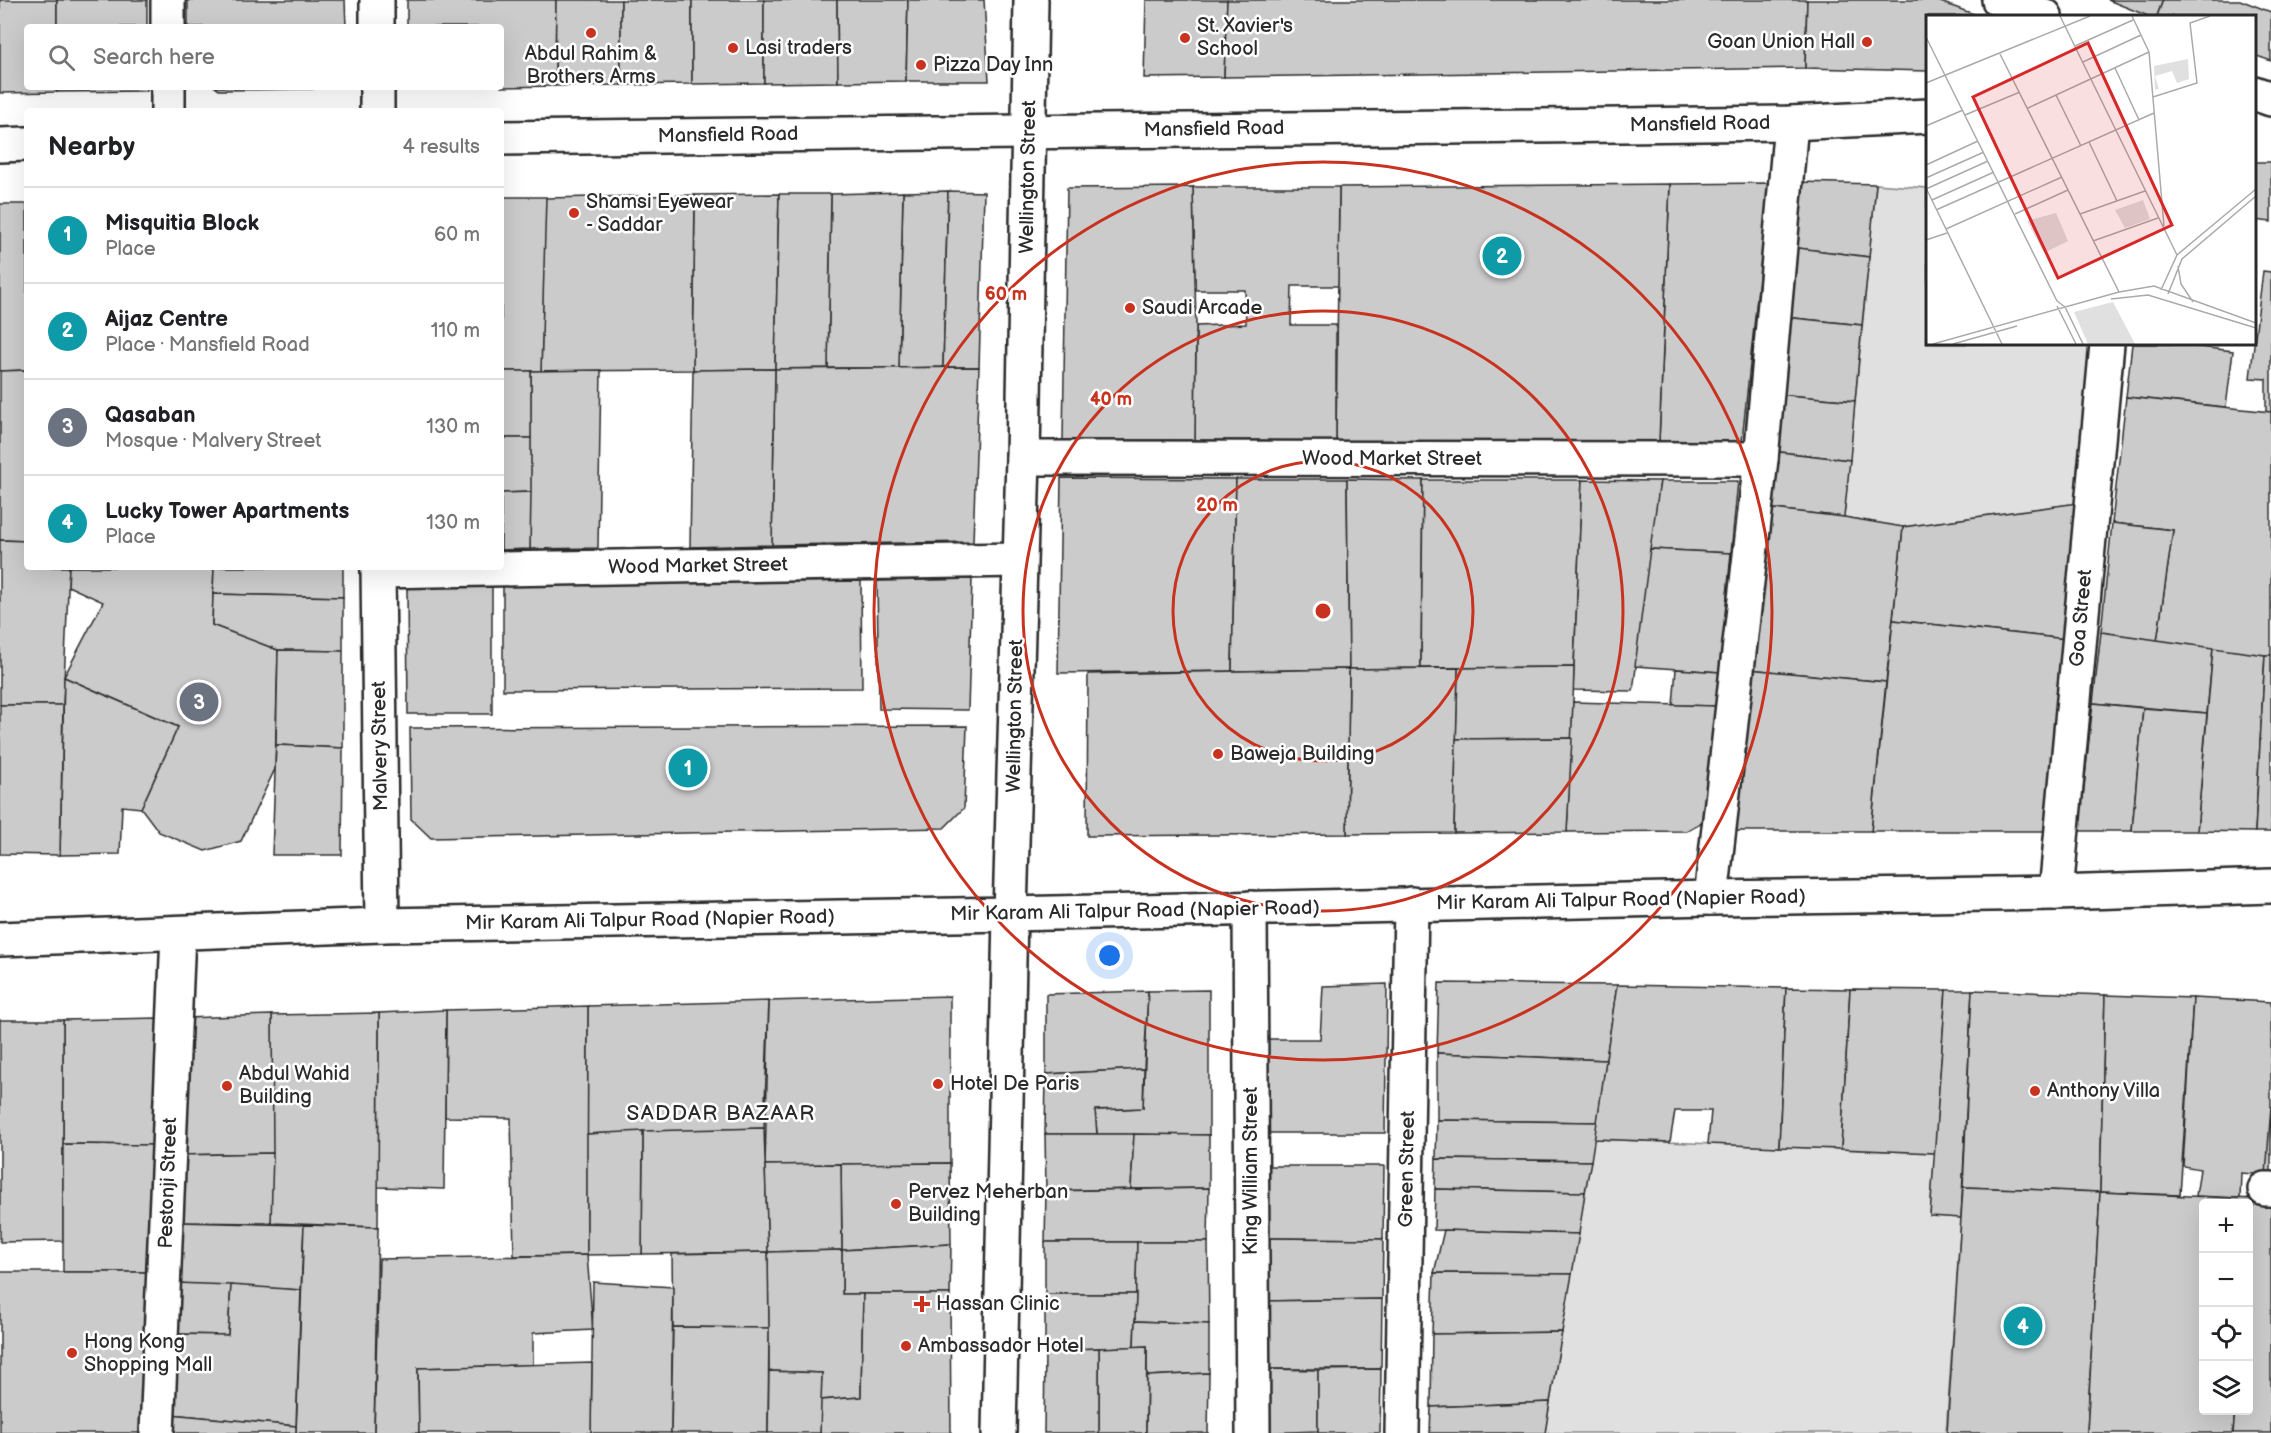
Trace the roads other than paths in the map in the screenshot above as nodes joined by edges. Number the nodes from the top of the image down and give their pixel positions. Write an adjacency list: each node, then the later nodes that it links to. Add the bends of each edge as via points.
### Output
1 (168, 0): 6 (street)
2 (377, 0): 7 (street)
3 (1031, 0): 16 (street, Wellington Street)
4 (1999, 0): 5 (street)
5 (2042, 15)
6 (168, 24)
7 (377, 24)
8 (168, 90): 12 (street)
9 (377, 90): 13 (street)
10 (2256, 94): 11 (street)
11 (2271, 99)
12 (168, 108)
13 (377, 108)
14 (1926, 116): 15 (street, Mansfield Road)
15 (1791, 123): 16 (street, Mansfield Road); 22 (street)
16 (1028, 131): 17 (street, Mansfield Road); 21 (street, Wellington Street)
17 (504, 138)
18 (24, 144): 19 (street)
19 (0, 145)
20 (2107, 345): 27 (street, Goa Street)
21 (1023, 459): 22 (street, Wood Market Street); 23 (street, Wellington Street)
22 (1761, 459): 28 (street)
23 (1019, 560): 24 (street, Wood Market Street); 31 (street, Wellington Street)
24 (504, 567)
25 (378, 570): 32 (street, Malvery Street)
26 (2271, 886): 27 (street, Mir Karam Ali Talpur Road (Napier Road))
27 (2056, 893): 28 (street, Mir Karam Ali Talpur Road (Napier Road))
28 (1711, 898): 29 (street, Mir Karam Ali Talpur Road (Napier Road))
29 (1411, 904): 30 (street, Mir Karam Ali Talpur Road (Napier Road)); 38 (street, Green Street)
30 (1250, 908): 31 (street, Mir Karam Ali Talpur Road (Napier Road)); 37 (street, King William Street)
31 (1010, 914): 32 (street, Mir Karam Ali Talpur Road (Napier Road)); 36 (street, Wellington Street)
32 (382, 925): 33 (street, Mir Karam Ali Talpur Road (Napier Road))
33 (178, 934): 34 (street, Mir Karam Ali Talpur Road (Napier Road)); 35 (street, Pestonji Street)
34 (0, 939)
35 (157, 1433)
36 (999, 1433)
37 (1252, 1433)
38 (1402, 1433)

